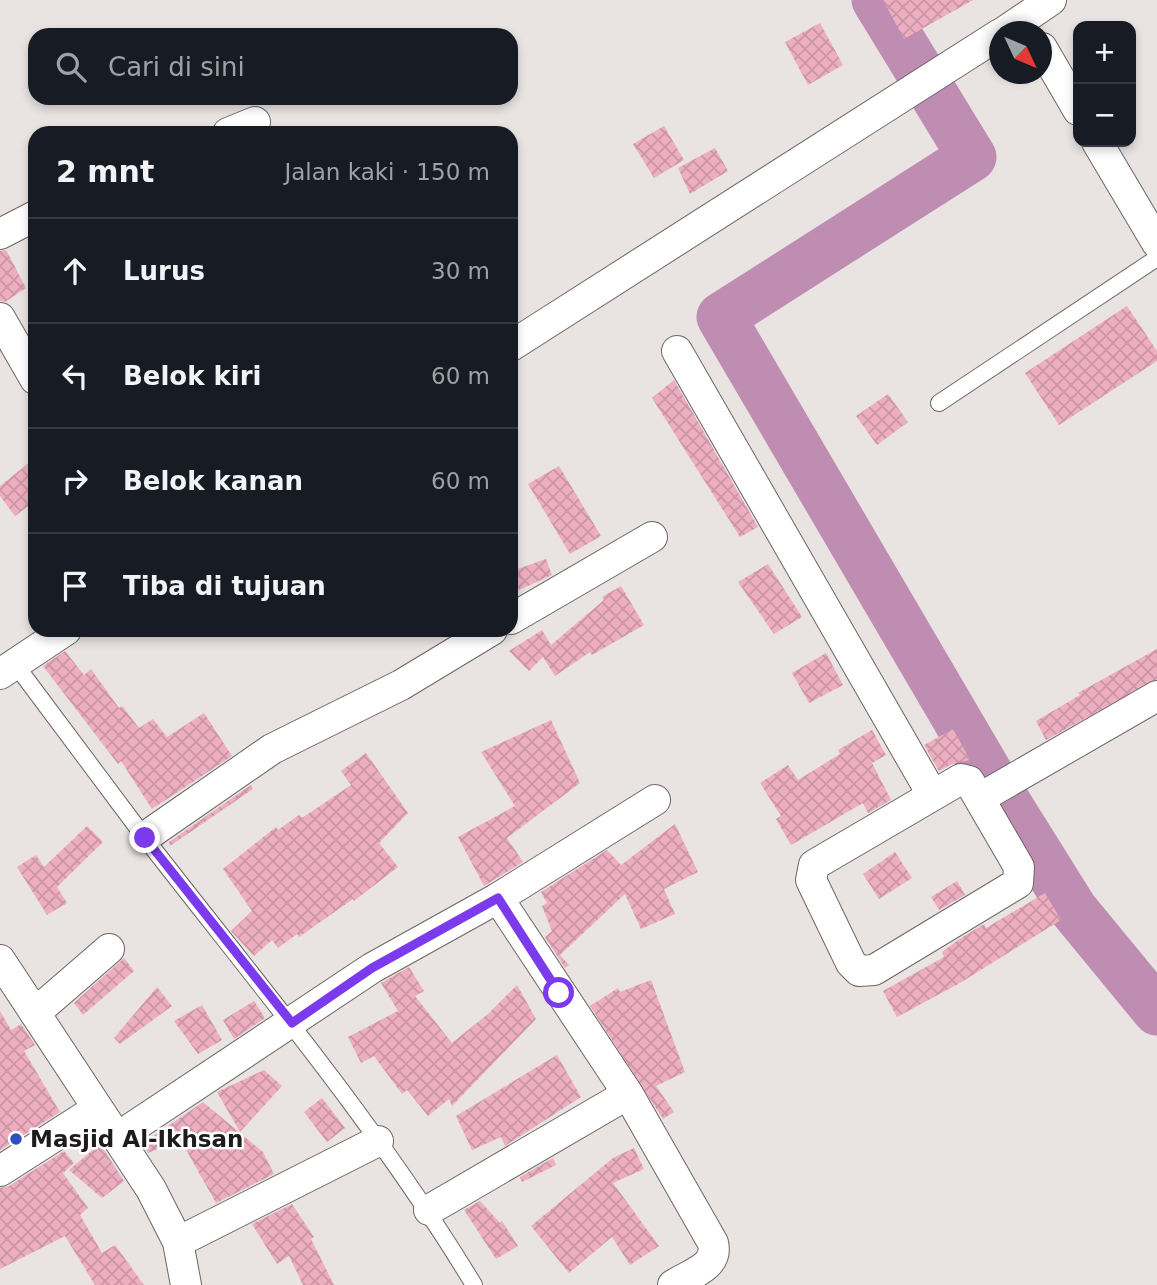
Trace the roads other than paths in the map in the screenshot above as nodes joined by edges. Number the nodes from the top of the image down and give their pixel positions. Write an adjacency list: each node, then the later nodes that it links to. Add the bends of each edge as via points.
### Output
1 (1051, 0): 2 (street)
2 (1017, 21)
3 (989, 41): 12 (street)
4 (1052, 66): 5 (street)
5 (1073, 102)
6 (1100, 147): 9 (street)
7 (28, 220): 8 (street)
8 (0, 234)
9 (1157, 243)
10 (1157, 258): 15 (lane)
11 (0, 318): 14 (street)
12 (518, 341)
13 (677, 351): 23 (street)
14 (28, 367)
15 (939, 403)
16 (652, 537): 17 (street)
17 (518, 615)
18 (56, 637): 20 (street)
19 (480, 637): 25 (street, via 401,685 272,749)
20 (8, 669): 25 (lane)
21 (1157, 696): 22 (street)
22 (992, 791): 23 (street, via 961,779); 23 (street, via 1019,867 1018,883 874,970 859,971 851,963 810,873 814,865)
23 (932, 794)
24 (655, 800): 26 (street)
25 (145, 838): 30 (lane)
26 (498, 898): 30 (street, via 372,968); 31 (street)
27 (109, 949): 29 (street)
28 (0, 960): 29 (street)
29 (35, 1013): 32 (street)
30 (292, 1023): 33 (street); 34 (lane)
31 (628, 1094): 36 (street); 40 (street, via 715,1248 709,1264)
32 (97, 1109): 33 (street); 35 (street)
33 (118, 1138): 37 (street)
34 (379, 1141): 36 (lane); 37 (street)
35 (0, 1171)
36 (429, 1210): 39 (lane)
37 (178, 1242): 38 (street)
38 (186, 1285)
39 (474, 1285)
40 (673, 1285)

